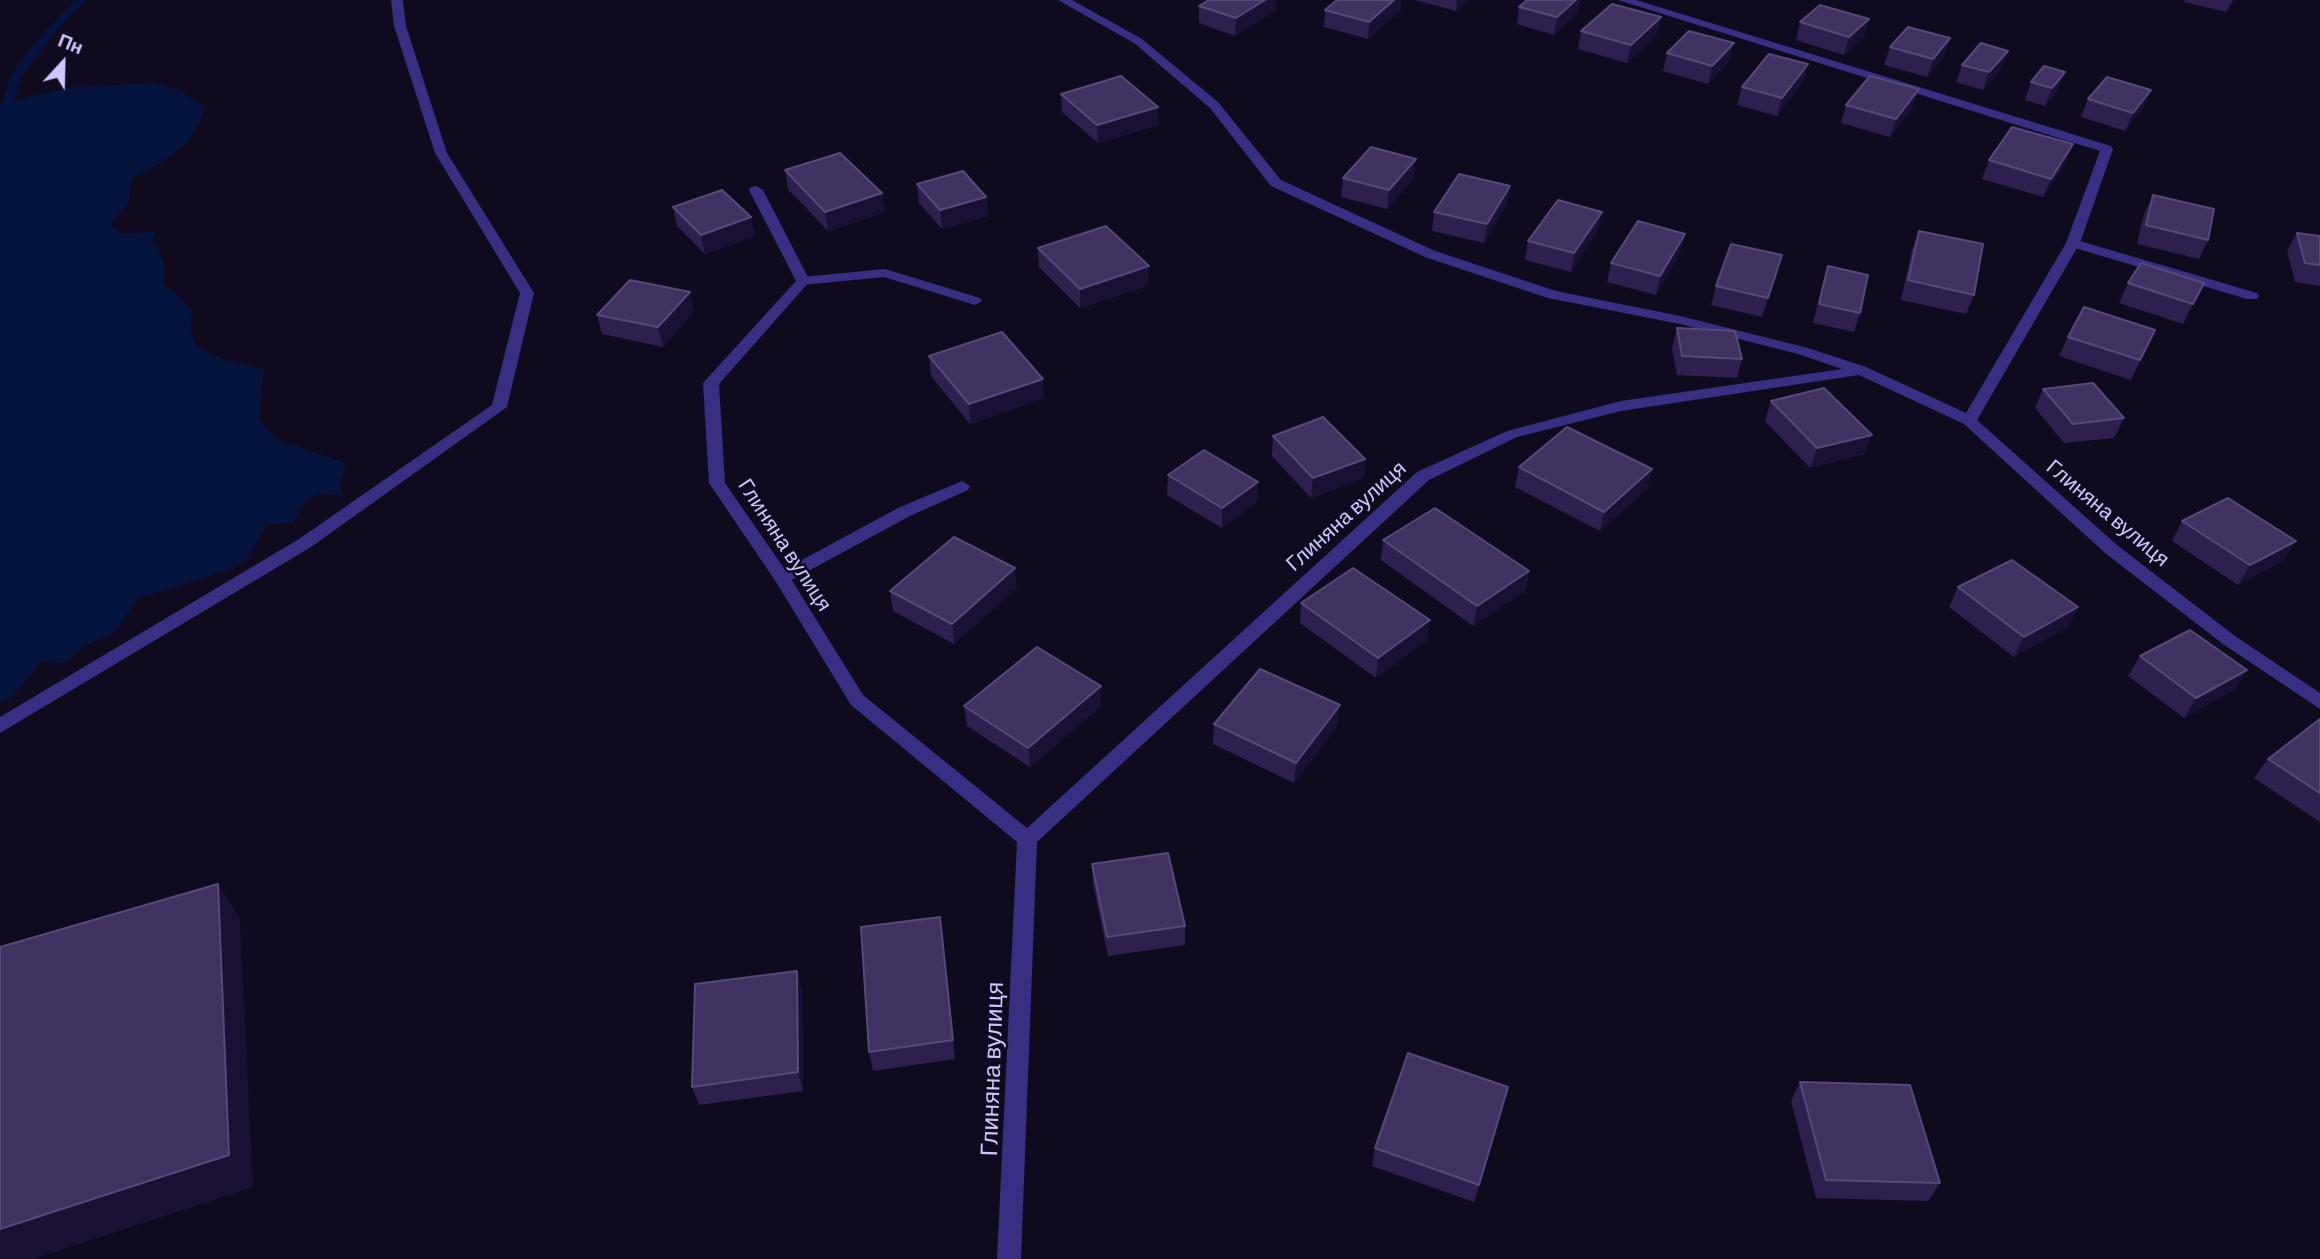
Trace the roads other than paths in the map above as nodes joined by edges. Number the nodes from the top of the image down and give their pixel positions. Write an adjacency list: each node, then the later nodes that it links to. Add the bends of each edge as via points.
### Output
1 (397, 0): 14 (street, via 400,26 442,153 527,293 499,407 306,543)
2 (1064, 0): 9 (street, Глиняна вулиця, via 1138,41 1204,97 1276,183 1430,254 1553,295 1680,320)
3 (1624, 0): 5 (street, via 2107,149)
4 (757, 190): 6 (street)
5 (2073, 243): 7 (street); 10 (street)
6 (803, 281): 8 (street, via 885,273); 12 (street, Глиняна вулиця, via 711,383 717,483)
7 (2252, 296)
8 (975, 301)
9 (1861, 370): 10 (street, Глиняна вулиця); 15 (street, Глиняна вулиця, via 1622,406 1513,434 1423,477)
10 (1969, 421): 13 (street, Глиняна вулиця, via 2111,549 2229,640)
11 (962, 486): 12 (street)
12 (782, 578): 15 (street, Глиняна вулиця, via 857,700)
13 (2320, 702)
14 (0, 726)
15 (1027, 839): 16 (street, Глиняна вулиця)
16 (1009, 1259)

